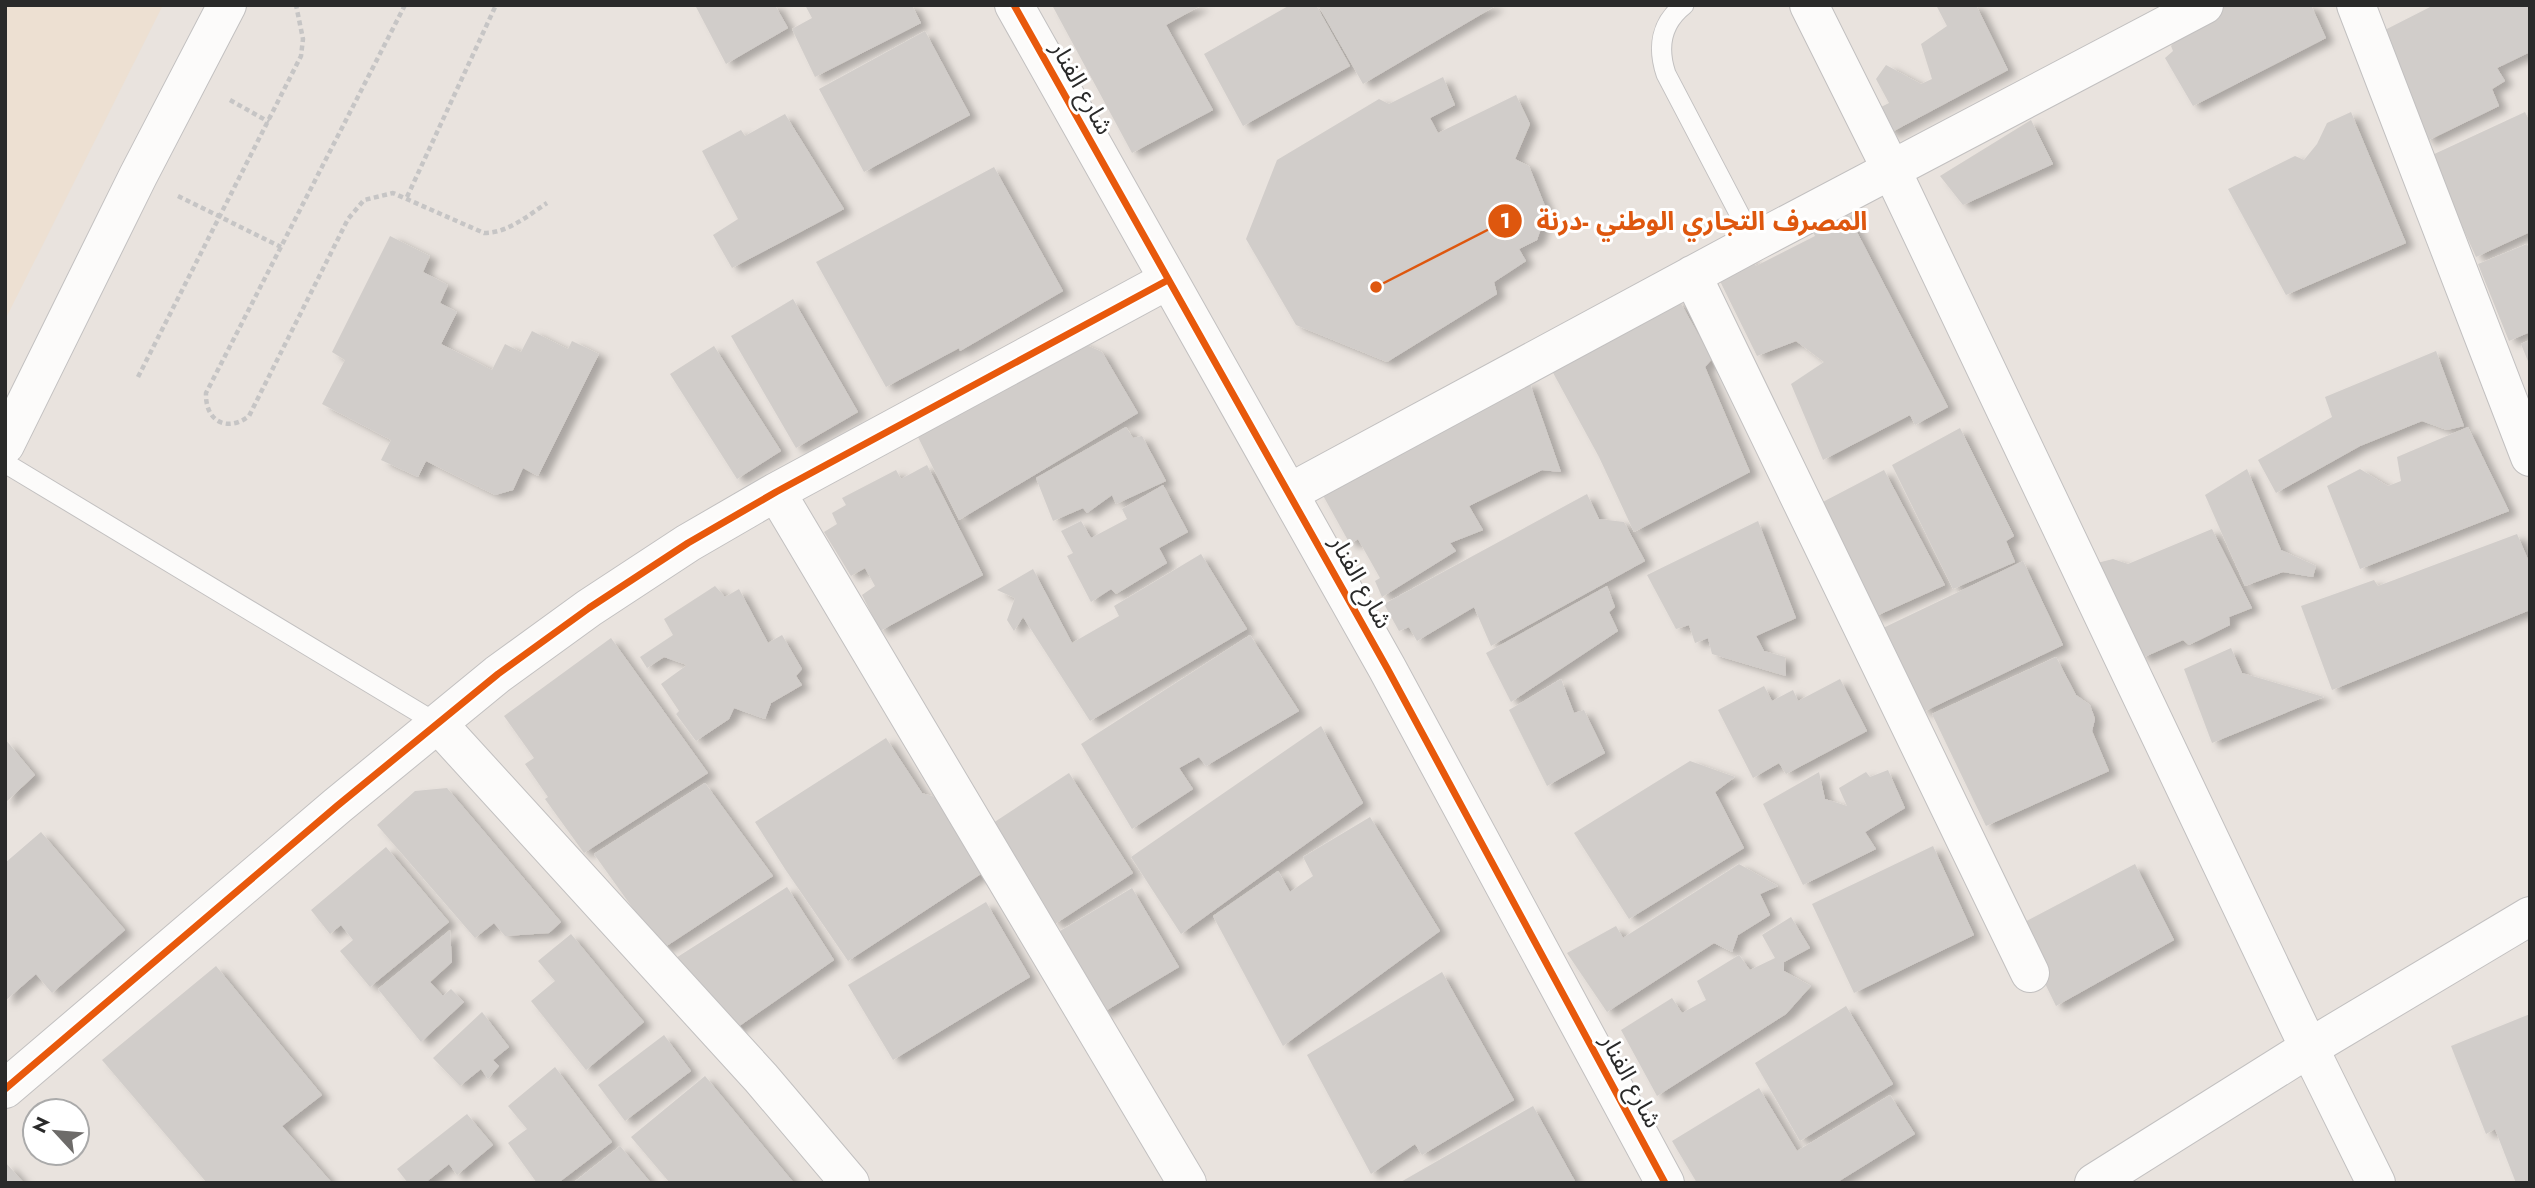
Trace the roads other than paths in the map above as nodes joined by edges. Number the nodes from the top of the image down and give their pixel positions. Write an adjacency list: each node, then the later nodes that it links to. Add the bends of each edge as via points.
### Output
1 (227, 5): 11 (street)
2 (1014, 5): 10 (street, شارع الفنار)
3 (1684, 5): 8 (lane, via 1667,23 1660,42 1661,58)
4 (1809, 5): 7 (street)
5 (2204, 5): 7 (street)
6 (2356, 5): 12 (street)
7 (1891, 169): 8 (street); 19 (street)
8 (1754, 242): 9 (street)
9 (1692, 275): 15 (street); 18 (street)
10 (1168, 280): 14 (street); 15 (street, شارع الفنار)
11 (5, 445)
12 (2530, 457)
13 (5, 463): 16 (lane)
14 (776, 492): 16 (street, via 589,608); 22 (street)
15 (1289, 493): 23 (street, شارع الفنار)
16 (438, 724): 20 (street); 21 (street)
17 (2530, 916): 19 (street)
18 (2030, 973)
19 (2309, 1048): 24 (street); 25 (street)
20 (5, 1089)
21 (850, 1183)
22 (1187, 1183)
23 (1665, 1183)
24 (2094, 1183)
25 (2376, 1183)

